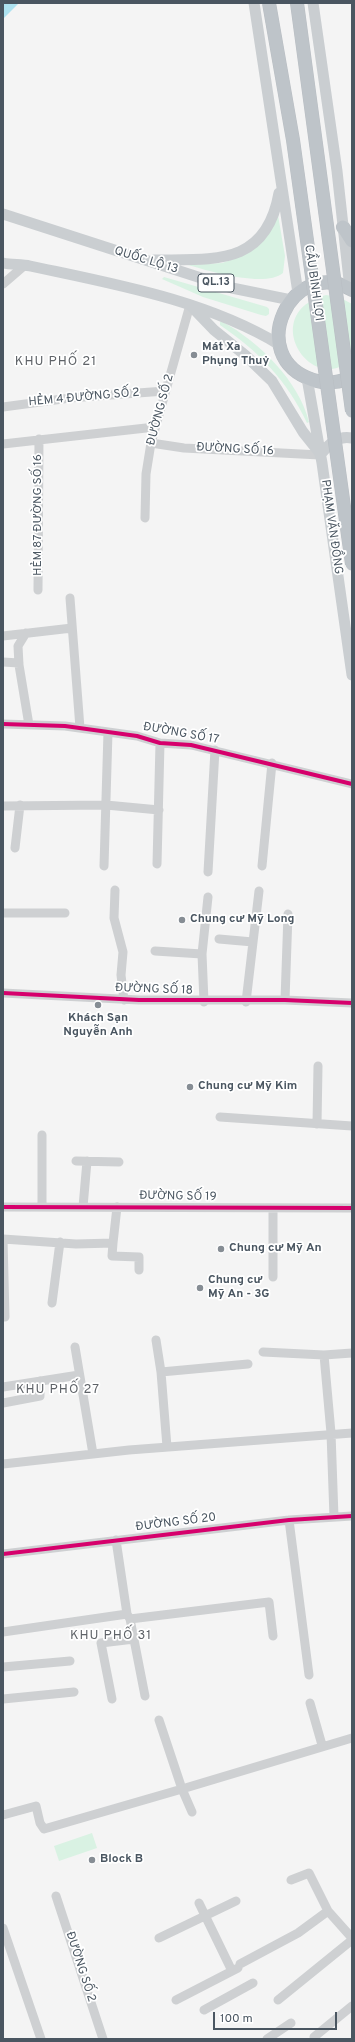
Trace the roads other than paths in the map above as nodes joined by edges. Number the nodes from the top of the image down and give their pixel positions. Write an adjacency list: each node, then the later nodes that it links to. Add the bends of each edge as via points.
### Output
1 (254, 3): 5 (main road)
2 (269, 3): 30 (highway, CẦU BÌNH LỢI, bridge, via 293,140)
3 (297, 3): 22 (highway, CẦU BÌNH LỢI, bridge)
4 (313, 3): 7 (main road)
5 (281, 184): 10 (main road, via 276,210 268,225 257,240 245,249 232,256 216,259); 15 (main road)
6 (3, 214): 10 (main road, QUỐC LỘ 13 / QL.13)
7 (343, 227): 8 (highway); 14 (main road)
8 (352, 241)
9 (3, 256): 12 (main road, QL.13)
10 (144, 260): 15 (main road, QUỐC LỘ 13 / QL.13, via 232,288)
11 (3, 263): 12 (main road, QL.13)
12 (25, 265): 13 (street); 16 (main road, QL.13)
13 (3, 284)
14 (351, 289): 15 (highway, via 324,283 310,286)
15 (294, 296): 17 (highway, via 278,329)
16 (190, 305): 17 (main road, QL.13, via 239,323); 20 (street, ĐƯỜNG SỐ 2); 28 (main road, via 214,330 272,381)
17 (280, 345): 19 (highway, via 285,359)
18 (352, 376): 19 (highway, via 328,382)
19 (307, 378): 28 (main road, PHẠM VĂN ĐỒNG)
20 (165, 391): 21 (street, HẺM 4 ĐƯỜNG SỐ 2, via 70,398); 23 (street, ĐƯỜNG SỐ 2)
21 (3, 407)
22 (352, 411)
23 (155, 428): 25 (street); 26 (street, ĐƯỜNG SỐ 2)
24 (352, 438): 28 (main road, via 338,439)
25 (39, 439): 27 (street); 31 (street, HẺM 87 ĐƯỜNG SỐ 16)
26 (151, 443): 28 (street, ĐƯỜNG SỐ 16, via 184,448); 29 (street, ĐƯỜNG SỐ 2, via 146,474)
27 (3, 444)
28 (320, 453): 38 (main road, PHẠM VĂN ĐỒNG)
29 (145, 518)
30 (352, 564)
31 (38, 590)
32 (70, 598): 33 (street)
33 (72, 628): 34 (street); 41 (street)
34 (26, 633): 35 (street); 37 (street, via 18,646)
35 (3, 636)
36 (3, 662): 37 (street)
37 (19, 663): 40 (street)
38 (352, 675)
39 (3, 724): 40 (street, ĐƯỜNG SỐ 17)
40 (29, 725): 41 (street, ĐƯỜNG SỐ 17)
41 (80, 728): 42 (street, ĐƯỜNG SỐ 17)
42 (108, 732): 43 (street, ĐƯỜNG SỐ 17, via 137,736); 48 (street)
43 (160, 743): 44 (street, ĐƯỜNG SỐ 17); 50 (street)
44 (215, 750): 45 (street, ĐƯỜNG SỐ 17); 55 (street)
45 (272, 763): 46 (street, ĐƯỜNG SỐ 17); 54 (street)
46 (352, 784)
47 (20, 805): 48 (street); 49 (street); 51 (street)
48 (106, 805): 50 (street); 53 (street)
49 (3, 806)
50 (159, 810): 52 (street)
51 (15, 848)
52 (157, 864)
53 (104, 866)
54 (262, 866)
55 (208, 872)
56 (115, 890): 67 (street, via 114,918 123,952 120,974)
57 (259, 891): 63 (street)
58 (208, 897): 65 (street)
59 (3, 913): 60 (street)
60 (65, 913)
61 (288, 914): 68 (street)
62 (219, 939): 63 (street)
63 (253, 942): 70 (street)
64 (155, 951): 65 (street)
65 (202, 954): 69 (street)
66 (3, 993): 67 (street, ĐƯỜNG SỐ 18)
67 (124, 1000): 69 (street, ĐƯỜNG SỐ 18)
68 (285, 1000): 70 (street, ĐƯỜNG SỐ 18); 71 (street, ĐƯỜNG SỐ 18)
69 (204, 1002): 70 (street, ĐƯỜNG SỐ 18)
70 (246, 1002)
71 (352, 1003)
72 (318, 1066): 74 (street)
73 (220, 1117): 74 (street)
74 (317, 1124): 75 (street)
75 (352, 1126)
76 (42, 1135): 81 (street)
77 (76, 1160): 78 (street)
78 (88, 1161): 79 (street); 82 (street)
79 (119, 1162)
80 (3, 1207): 81 (street, ĐƯỜNG SỐ 19)
81 (42, 1207): 82 (street, ĐƯỜNG SỐ 19)
82 (83, 1207): 83 (street, ĐƯỜNG SỐ 19)
83 (116, 1207): 84 (street, ĐƯỜNG SỐ 19); 87 (street)
84 (273, 1208): 85 (street, ĐƯỜNG SỐ 19); 89 (street)
85 (352, 1208)
86 (60, 1242): 87 (street); 90 (street); 91 (street, via 3,1239)
87 (113, 1243): 88 (street, via 112,1256 139,1257)
88 (139, 1270)
89 (273, 1277)
90 (52, 1303)
91 (3, 1317)
92 (156, 1340): 98 (street)
93 (75, 1347): 99 (street)
94 (263, 1352): 96 (street)
95 (352, 1353): 96 (street)
96 (324, 1355): 104 (street)
97 (248, 1364): 98 (street)
98 (162, 1372): 105 (street)
99 (79, 1375): 100 (street); 106 (street)
100 (40, 1381): 101 (street); 102 (street, via 40,1396)
101 (3, 1387)
102 (3, 1403)
103 (352, 1433): 104 (street)
104 (331, 1434): 105 (street); 109 (street)
105 (166, 1447): 106 (street)
106 (93, 1454): 107 (street)
107 (3, 1464)
108 (352, 1516): 109 (street, ĐƯỜNG SỐ 20)
109 (334, 1517): 110 (street, ĐƯỜNG SỐ 20)
110 (290, 1520): 111 (street, ĐƯỜNG SỐ 20); 119 (street)
111 (116, 1540): 112 (street, ĐƯỜNG SỐ 20); 113 (street)
112 (3, 1554)
113 (128, 1617): 114 (street); 115 (street, via 267,1602 270,1603); 116 (street)
114 (3, 1632)
115 (273, 1636)
116 (134, 1639): 121 (street); 123 (street, via 101,1643)
117 (70, 1661): 118 (street)
118 (3, 1667)
119 (309, 1675)
120 (74, 1692): 122 (street)
121 (145, 1696)
122 (3, 1699)
123 (112, 1699)
124 (310, 1702): 127 (street)
125 (159, 1720): 128 (street)
126 (352, 1738): 127 (street)
127 (322, 1745): 128 (street)
128 (182, 1789): 129 (street); 130 (street, via 44,1829 35,1802)
129 (192, 1812)
130 (3, 1815)
131 (291, 1880): 135 (street, via 309,1874)
132 (56, 1896): 149 (street, ĐƯỜNG SỐ 2)
133 (236, 1901): 136 (street)
134 (199, 1903): 136 (street)
135 (328, 1911): 139 (street); 140 (street, via 298,1933)
136 (205, 1915): 138 (street); 140 (street)
137 (3, 1928): 148 (street)
138 (159, 1938)
139 (352, 1939): 143 (street)
140 (232, 1971): 142 (street)
141 (253, 1983): 145 (street)
142 (176, 2000)
143 (278, 2000)
144 (352, 2006): 147 (street)
145 (204, 2010)
146 (292, 2023): 150 (street)
147 (314, 2037)
148 (41, 2039)
149 (103, 2039)
150 (267, 2039)

